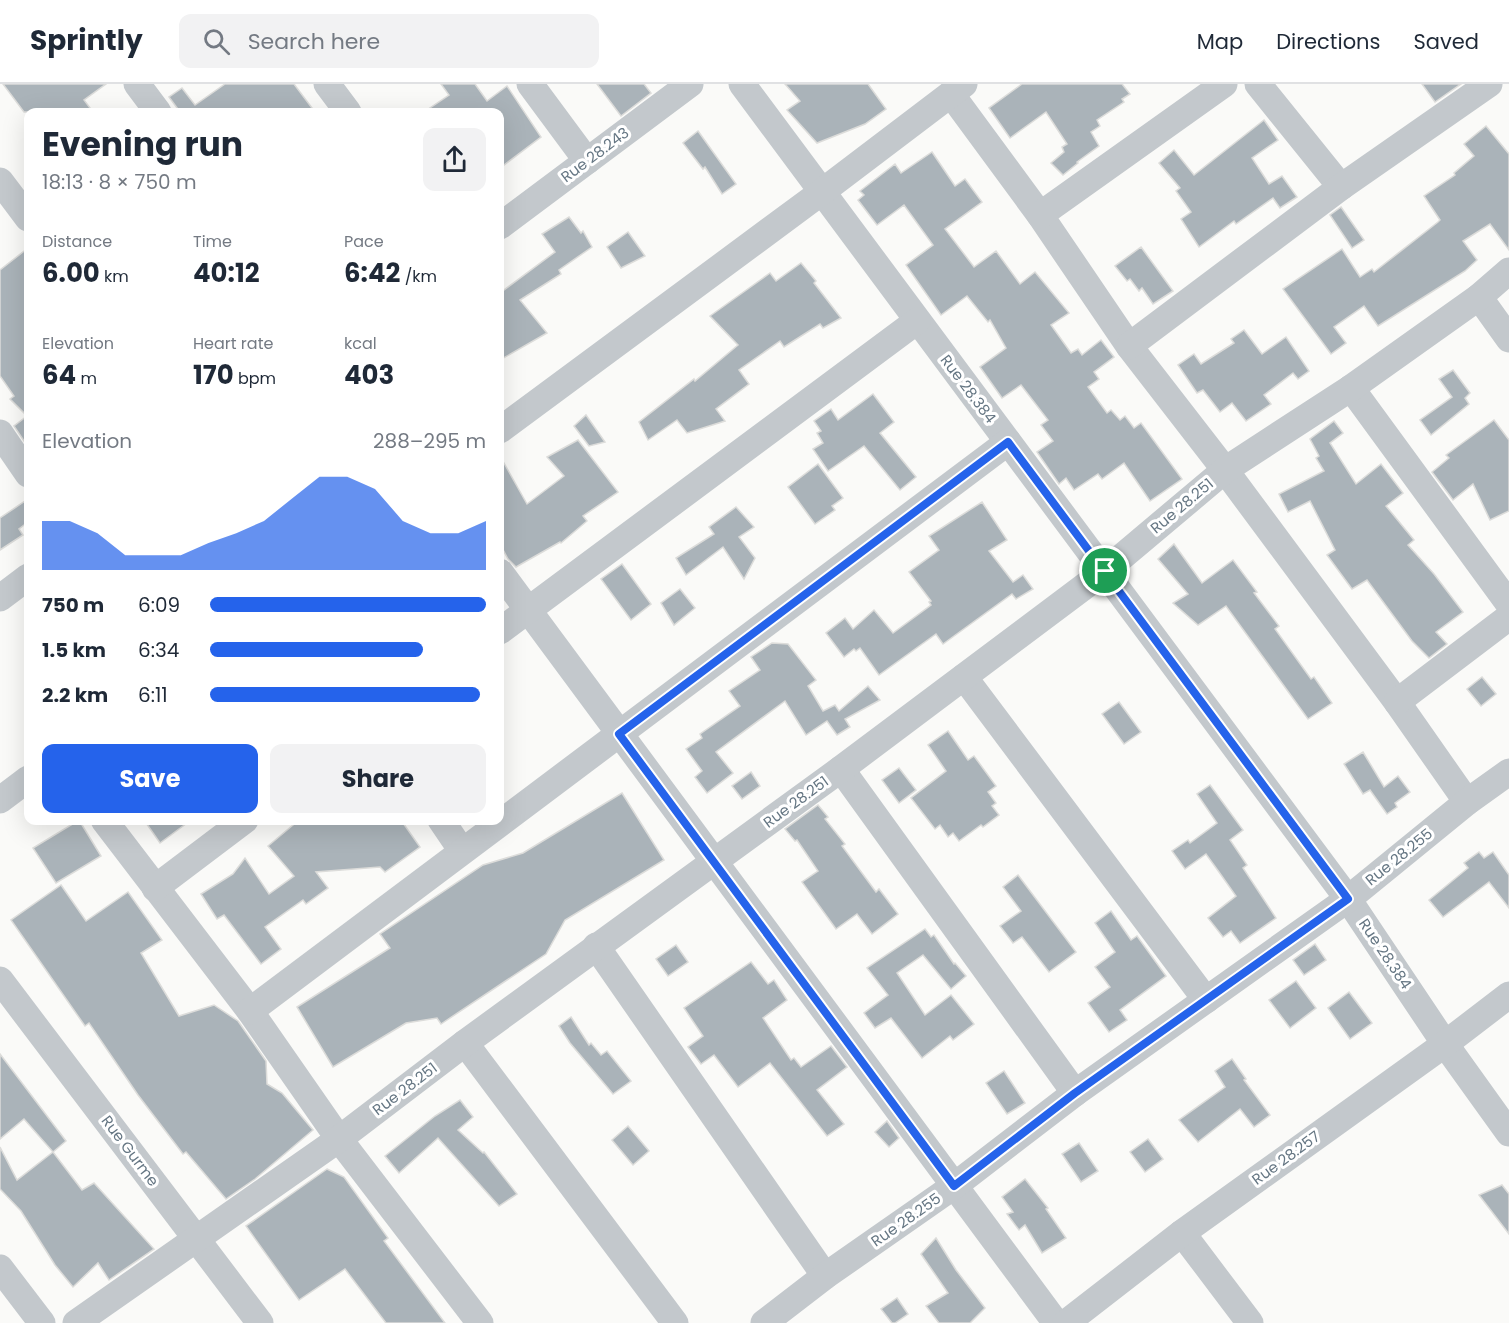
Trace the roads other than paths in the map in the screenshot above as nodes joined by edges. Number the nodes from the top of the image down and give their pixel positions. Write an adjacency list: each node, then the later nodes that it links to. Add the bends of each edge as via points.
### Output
1 (137, 84): 10 (street)
2 (327, 84): 11 (street)
3 (530, 84): 12 (street)
4 (690, 84): 12 (street, Rue 28.243)
5 (742, 84): 14 (street, Rue 28.384)
6 (1224, 84): 17 (street)
7 (1258, 84): 13 (street)
8 (1489, 84): 13 (street)
9 (957, 89): 14 (street); 17 (street)
10 (155, 108)
11 (345, 108)
12 (587, 161): 18 (street, Rue 28.243)
13 (1341, 187): 23 (street)
14 (823, 191): 21 (street, Rue 28.384); 25 (street)
15 (4, 193): 16 (street)
16 (24, 214)
17 (1040, 215): 23 (street)
18 (504, 223)
19 (1509, 271): 20 (street, Rue 28.251)
20 (1479, 297): 22 (street); 24 (street, Rue 28.251)
21 (917, 321): 27 (street, Rue 28.384); 35 (street)
22 (1509, 339)
23 (1129, 346): 29 (street)
24 (1351, 388): 29 (street, Rue 28.251); 34 (street)
25 (504, 427)
26 (0, 433): 28 (street)
27 (1008, 442): 30 (street, Rue 28.384); 40 (street)
28 (24, 468)
29 (1225, 470): 30 (street, Rue 28.251); 39 (street)
30 (1105, 571): 38 (street, Rue 28.251); 54 (street, Rue 28.384)
31 (504, 577): 35 (street)
32 (24, 580): 33 (street)
33 (0, 598)
34 (1509, 604)
35 (528, 610): 37 (street); 40 (street)
36 (1509, 617): 39 (street)
37 (504, 628)
38 (964, 677): 41 (street, Rue 28.251); 58 (street)
39 (1397, 702): 45 (street)
40 (619, 734): 46 (street); 52 (street)
41 (841, 770): 52 (street, Rue 28.251); 62 (street)
42 (1509, 772): 45 (street, Rue 28.255)
43 (24, 782): 44 (street)
44 (0, 800)
45 (1467, 802): 54 (street, Rue 28.255)
46 (504, 820)
47 (108, 825): 53 (street)
48 (238, 825): 53 (street)
49 (444, 825): 51 (street)
50 (497, 825): 51 (street)
51 (462, 851): 59 (street)
52 (713, 861): 55 (street, Rue 28.251); 65 (street)
53 (155, 888): 59 (street)
54 (1348, 899): 58 (street, Rue 28.255); 61 (street, Rue 28.384)
55 (596, 946): 60 (street, Rue 28.251); 69 (street)
56 (0, 980): 67 (street, Rue Gurme)
57 (1509, 995): 61 (street, Rue 28.257)
58 (1206, 1000): 62 (street, Rue 28.255)
59 (250, 1011): 64 (street)
60 (465, 1043): 64 (street, Rue 28.251); 74 (street)
61 (1445, 1044): 63 (street, Rue 28.384); 66 (street, Rue 28.257)
62 (1075, 1093): 65 (street, Rue 28.255)
63 (1509, 1133)
64 (339, 1139): 67 (street, Rue 28.251); 73 (street)
65 (954, 1186): 69 (street, Rue 28.255); 76 (street)
66 (1182, 1233): 77 (street, Rue 28.257); 78 (street)
67 (196, 1238): 71 (street, Rue 28.251); 72 (street, Rue Gurme)
68 (0, 1268): 70 (street)
69 (825, 1276): 75 (street, Rue 28.255)
70 (42, 1323)
71 (76, 1323)
72 (260, 1323)
73 (480, 1323)
74 (675, 1323)
75 (764, 1323)
76 (1056, 1323)
77 (1066, 1323)
78 (1250, 1323)

